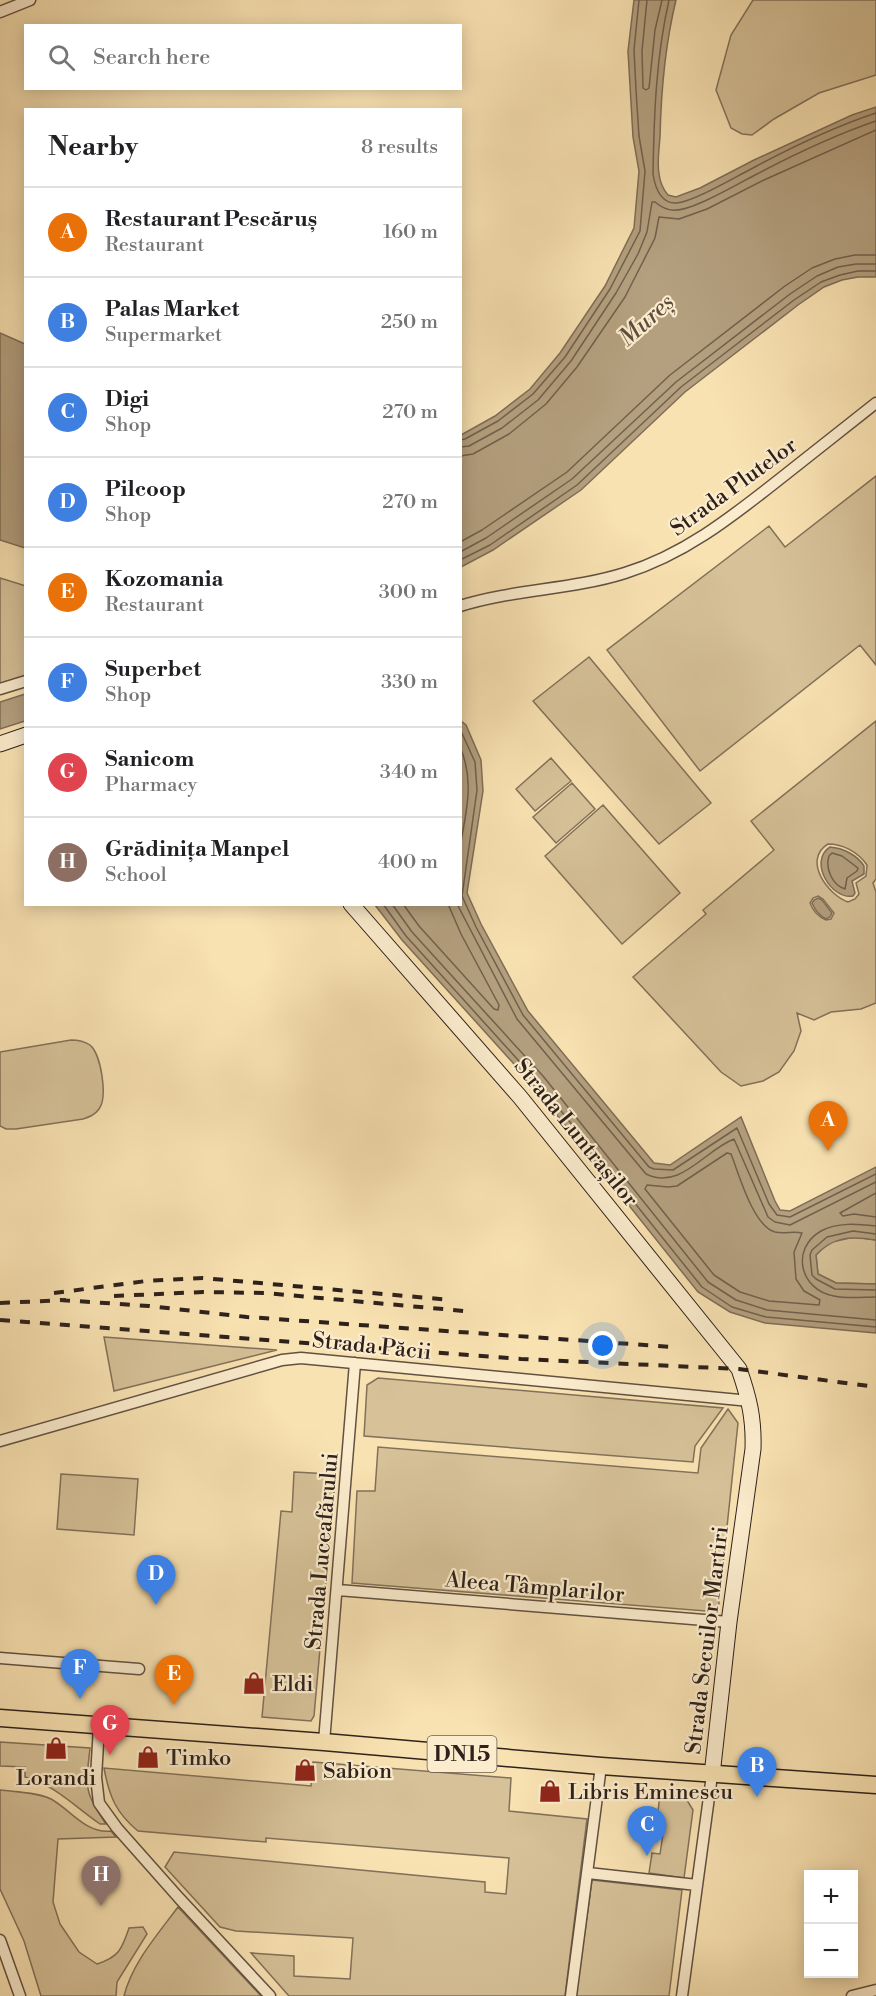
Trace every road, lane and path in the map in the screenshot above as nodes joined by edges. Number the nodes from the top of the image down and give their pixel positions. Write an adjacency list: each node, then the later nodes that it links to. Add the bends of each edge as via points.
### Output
1 (30, 0): 2 (street)
2 (0, 12)
3 (876, 403): 4 (street, Strada Plutelor, via 716,528 670,556 625,573 570,586 487,597)
4 (462, 605)
5 (24, 682): 6 (street)
6 (0, 689)
7 (24, 736): 8 (street)
8 (0, 744)
9 (353, 906): 11 (street, Strada Luntrașilor, via 520,1096 712,1333 739,1368)
10 (355, 1364): 11 (street, Strada Păcii); 12 (street, Strada Păcii, via 301,1358 282,1360); 13 (street, Strada Luceafărului)
11 (750, 1401): 14 (street, Strada Secuilor Martiri, via 753,1449)
12 (0, 1441)
13 (338, 1590): 14 (street, Aleea Tâmplarilor); 19 (street, Strada Luceafărului)
14 (729, 1622): 21 (street, Strada Secuilor Martiri)
15 (0, 1658): 16 (street)
16 (139, 1669)
17 (0, 1718): 18 (main road, DN15)
18 (99, 1727): 19 (main road, DN15); 29 (street, via 99,1803 179,1898)
19 (324, 1742): 20 (main road, DN15)
20 (601, 1766): 21 (main road, DN15); 23 (street)
21 (712, 1775): 22 (main road, DN15); 24 (street, Strada Secuilor Martiri)
22 (876, 1785)
23 (588, 1873): 24 (street); 30 (street)
24 (697, 1885): 31 (street, Strada Secuilor Martiri)
25 (0, 1940): 26 (street)
26 (3, 1958): 28 (street)
27 (876, 1989): 32 (street)
28 (20, 1996)
29 (270, 1996)
30 (571, 1996)
31 (682, 1996)
32 (852, 1996)

